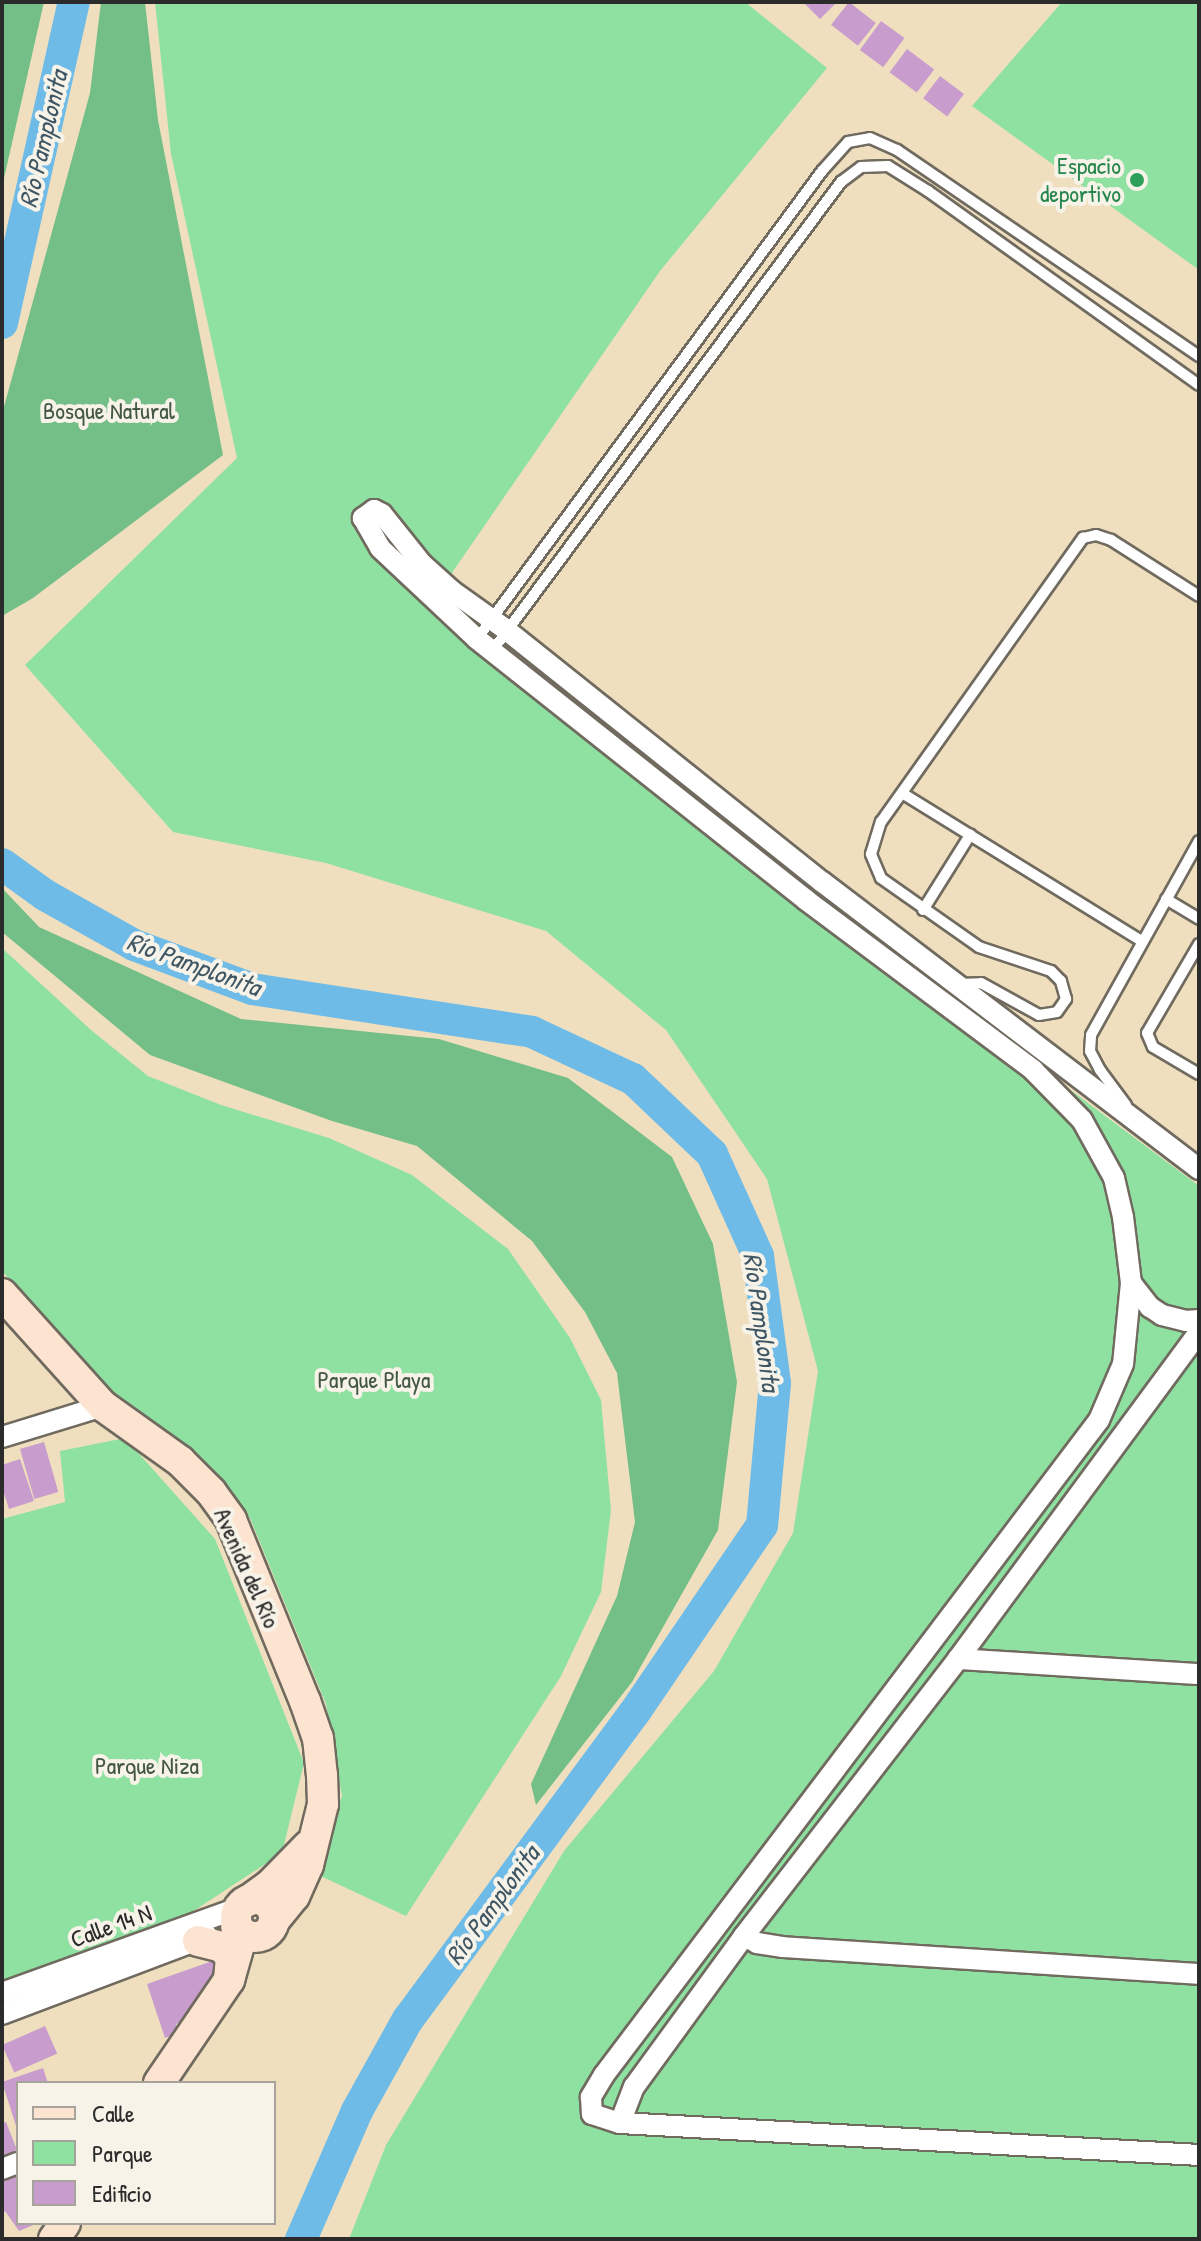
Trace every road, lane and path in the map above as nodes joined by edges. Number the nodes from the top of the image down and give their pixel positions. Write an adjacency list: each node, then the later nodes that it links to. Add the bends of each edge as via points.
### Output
1 (1199, 356): 4 (lane, via 897,150 870,138 848,142 822,171)
2 (1199, 385): 4 (lane, via 915,182 888,166 861,167 841,182)
3 (1199, 596): 6 (lane, via 1111,540 1083,538)
4 (500, 625): 5 (lane); 5 (lane); 5 (street, via 422,564 382,514 368,512 363,518 380,548); 9 (street)
5 (484, 645): 10 (street)
6 (902, 793): 7 (lane); 14 (lane, via 876,831 871,854 881,878)
7 (970, 835): 14 (lane); 16 (lane)
8 (1199, 841): 12 (lane)
9 (783, 848): 10 (street, via 778,860); 11 (street)
10 (764, 866): 13 (street)
11 (822, 882): 13 (street, via 809,882); 18 (street)
12 (1166, 899): 15 (lane); 16 (lane)
13 (806, 900): 22 (street, via 1033,1070 1082,1120 1114,1178)
14 (923, 910): 18 (lane, via 979,947 1051,971 1061,981 1066,999 1057,1012 1039,1015 981,983)
15 (1199, 919)
16 (1142, 941): 20 (lane, via 1100,1013 1090,1051)
17 (1199, 944): 19 (lane, via 1147,1033 1153,1047)
18 (958, 984): 20 (street)
19 (1199, 1074)
20 (1137, 1119): 21 (street)
21 (1199, 1169)
22 (1131, 1283): 24 (street, via 1162,1315); 40 (street, via 1123,1364 1099,1420 604,2075 591,2097 592,2114)
23 (2, 1295): 26 (main road, Avenida del Río)
24 (1199, 1320)
25 (1199, 1332): 28 (street)
26 (103, 1406): 27 (street); 30 (main road, Avenida del Río, via 180,1461 231,1520 318,1738 323,1791)
27 (2, 1437)
28 (958, 1659): 29 (street); 33 (street)
29 (1199, 1674)
30 (318, 1831): 31 (main road, via 298,1859); 32 (main road, Avenida del Río, via 301,1882)
31 (240, 1912): 32 (main road, via 247,1936); 34 (street, Calle 14 N); 36 (main road, via 239,1944); 37 (street, Calle 14 N)
32 (270, 1928): 36 (main road, Avenida del Río, via 247,1967)
33 (744, 1936): 35 (street, via 782,1947); 40 (street, via 634,2087)
34 (198, 1941): 36 (main road, via 216,1944 231,1957); 38 (street, Calle 14 N)
35 (1199, 1974)
36 (229, 1980): 39 (main road)
37 (2, 1993)
38 (2, 2014)
39 (160, 2081)
40 (620, 2123): 41 (street)
41 (1199, 2155)

